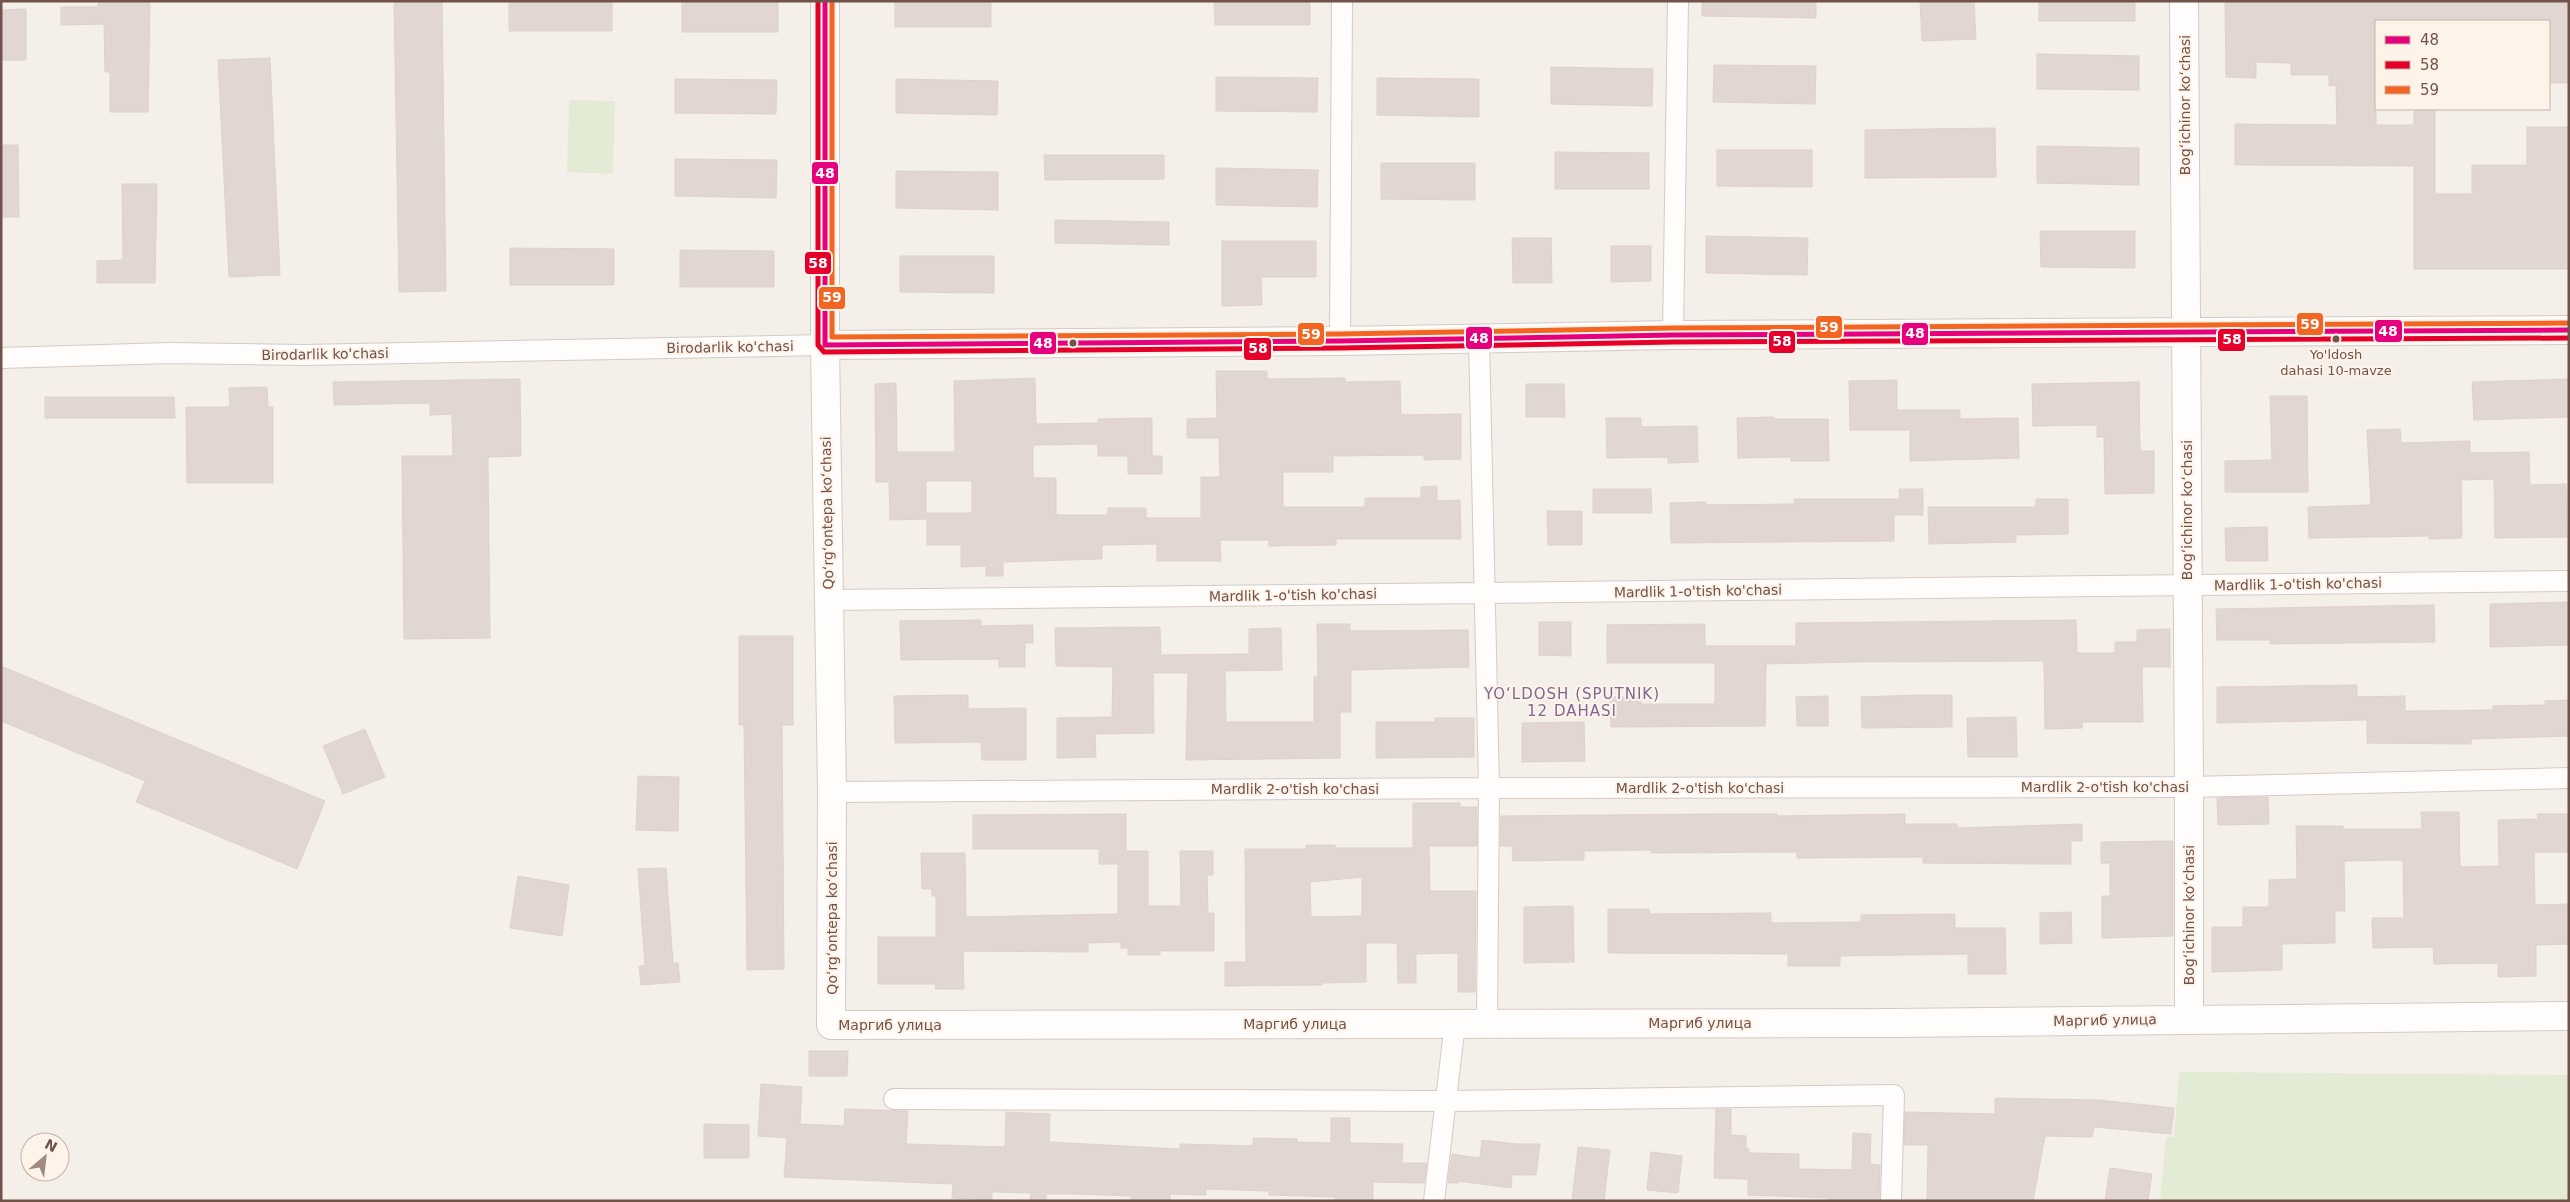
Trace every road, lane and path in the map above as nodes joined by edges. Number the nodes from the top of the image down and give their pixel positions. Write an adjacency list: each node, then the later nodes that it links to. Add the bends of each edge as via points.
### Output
1 (825, 1): 10 (street, Qoʻrgʻontepa koʻchasi)
2 (1342, 1): 9 (street)
3 (1678, 1): 7 (street)
4 (2184, 1): 6 (street, Bogʻichinor koʻchasi)
5 (2569, 330): 6 (street, Birodarlik ko'chasi)
6 (2186, 333): 7 (street, Birodarlik ko'chasi); 13 (street, Bogʻichinor koʻchasi)
7 (1672, 335): 8 (street, Birodarlik ko'chasi)
8 (1479, 338): 9 (street, Birodarlik ko'chasi); 14 (street)
9 (1340, 341): 10 (street, Birodarlik ko'chasi)
10 (825, 345): 11 (street, Birodarlik ko'chasi); 15 (street, Qoʻrgʻontepa koʻchasi)
11 (1, 358)
12 (2569, 581): 13 (street, Mardlik 1-o'tish ko'chasi)
13 (2188, 586): 14 (street, Mardlik 1-o'tish ko'chasi); 17 (street, Bogʻichinor koʻchasi)
14 (1486, 593): 15 (street, Mardlik 1-o'tish ko'chasi); 18 (street)
15 (828, 600): 19 (street, Qoʻrgʻontepa koʻchasi)
16 (2569, 778): 17 (street, Mardlik 2-o'tish ko'chasi)
17 (2189, 787): 18 (street, Mardlik 2-o'tish ko'chasi); 21 (street, Bogʻichinor koʻchasi)
18 (1488, 788): 19 (street, Mardlik 2-o'tish ko'chasi); 23 (street)
19 (832, 792): 24 (street, Qoʻrgʻontepa koʻchasi)
20 (2569, 1016): 21 (street, Маргиб улица)
21 (2189, 1019): 23 (street, Маргиб улица)
22 (1455, 1023): 23 (street, Маргиб улица); 24 (street, Маргиб улица); 26 (street)
23 (1487, 1023)
24 (831, 1025)
25 (894, 1099): 26 (street)
26 (1446, 1100): 27 (street); 28 (street, via 1894,1095)
27 (1434, 1201)
28 (1891, 1201)

